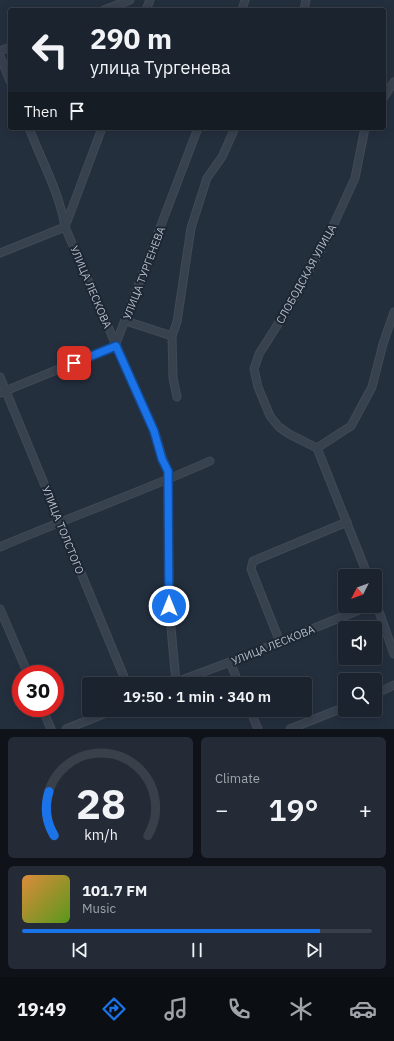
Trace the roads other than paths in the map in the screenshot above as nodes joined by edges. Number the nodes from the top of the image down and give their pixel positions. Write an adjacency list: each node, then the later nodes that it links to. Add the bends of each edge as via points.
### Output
1 (130, 0): 2 (street)
2 (109, 8)
3 (0, 56): 4 (street)
4 (8, 76)
5 (394, 82): 6 (street)
6 (386, 94)
7 (30, 130): 12 (street, УЛИЦА ЛЕСКОВА, via 62,208)
8 (101, 130): 12 (street)
9 (197, 130): 15 (street, УЛИЦА ТУРГЕНЕВА)
10 (234, 130): 16 (street, via 208,178 191,228 177,322)
11 (365, 130): 21 (street, СЛОБОДСКАЯ УЛИЦА, via 355,178 328,237 292,302 259,354 254,369 258,387 270,416 289,434)
12 (66, 227): 13 (street); 17 (street, УЛИЦА ЛЕСКОВА)
13 (0, 253)
14 (394, 312): 21 (street, via 372,387 351,426)
15 (126, 321): 16 (street); 17 (street, УЛИЦА ТУРГЕНЕВА)
16 (172, 336): 20 (street, via 172,378)
17 (116, 346): 19 (street); 23 (street, УЛИЦА ЛЕСКОВА, via 154,431)
18 (0, 377): 19 (street, УЛИЦА ТОЛСТОГО)
19 (3, 392): 24 (street, УЛИЦА ТОЛСТОГО)
20 (177, 396)
21 (317, 448): 25 (street)
22 (210, 461): 23 (street)
23 (169, 480): 24 (street); 36 (street, УЛИЦА ЛЕСКОВА, via 169,606)
24 (60, 522): 26 (street); 35 (street, УЛИЦА ТОЛСТОГО)
25 (346, 522): 27 (street); 31 (street, via 253,561 251,569)
26 (0, 546)
27 (365, 569)
28 (0, 609): 34 (street)
29 (352, 613): 31 (street, УЛИЦА ЛЕСКОВА)
30 (380, 613): 32 (street)
31 (280, 642): 33 (street, УЛИЦА ЛЕСКОВА)
32 (394, 654)
33 (230, 662): 37 (street, УЛИЦА ЛЕСКОВА); 38 (street)
34 (24, 665)
35 (124, 677)
36 (174, 677)
37 (190, 677)
38 (236, 677)
39 (394, 685): 40 (street)
40 (382, 691)
41 (338, 710): 48 (street)
42 (46, 717): 45 (street)
43 (96, 717): 46 (street)
44 (253, 717): 47 (street)
45 (51, 729)
46 (66, 729)
47 (258, 729)
48 (290, 729)

